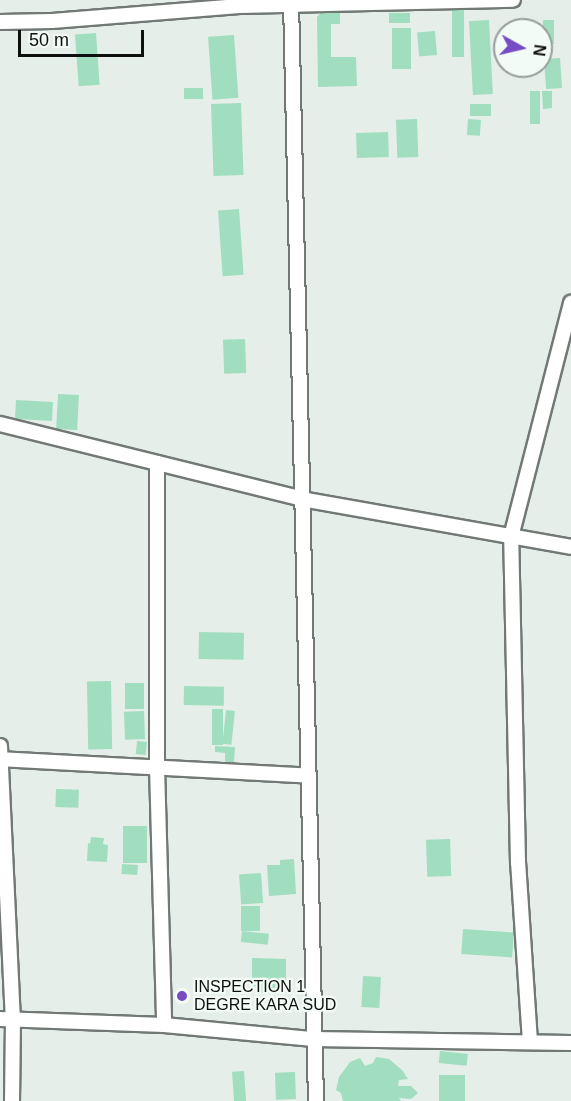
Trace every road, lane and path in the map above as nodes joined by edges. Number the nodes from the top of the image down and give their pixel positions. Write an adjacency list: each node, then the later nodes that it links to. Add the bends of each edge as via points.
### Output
1 (513, 0): 2 (street)
2 (291, 3): 3 (street); 7 (street)
3 (0, 22)
4 (571, 303): 8 (street)
5 (0, 424): 6 (street)
6 (157, 463): 7 (street); 12 (street)
7 (302, 500): 8 (street); 13 (street)
8 (511, 537): 9 (street); 17 (street, via 518,863)
9 (571, 547)
10 (0, 747): 11 (street)
11 (0, 759): 12 (street); 14 (street)
12 (157, 767): 13 (street); 15 (street)
13 (309, 776): 16 (street)
14 (6, 1020): 15 (street); 19 (street)
15 (164, 1025): 16 (street)
16 (313, 1039): 17 (street); 20 (street)
17 (530, 1042): 18 (street)
18 (571, 1043)
19 (12, 1101)
20 (316, 1101)

